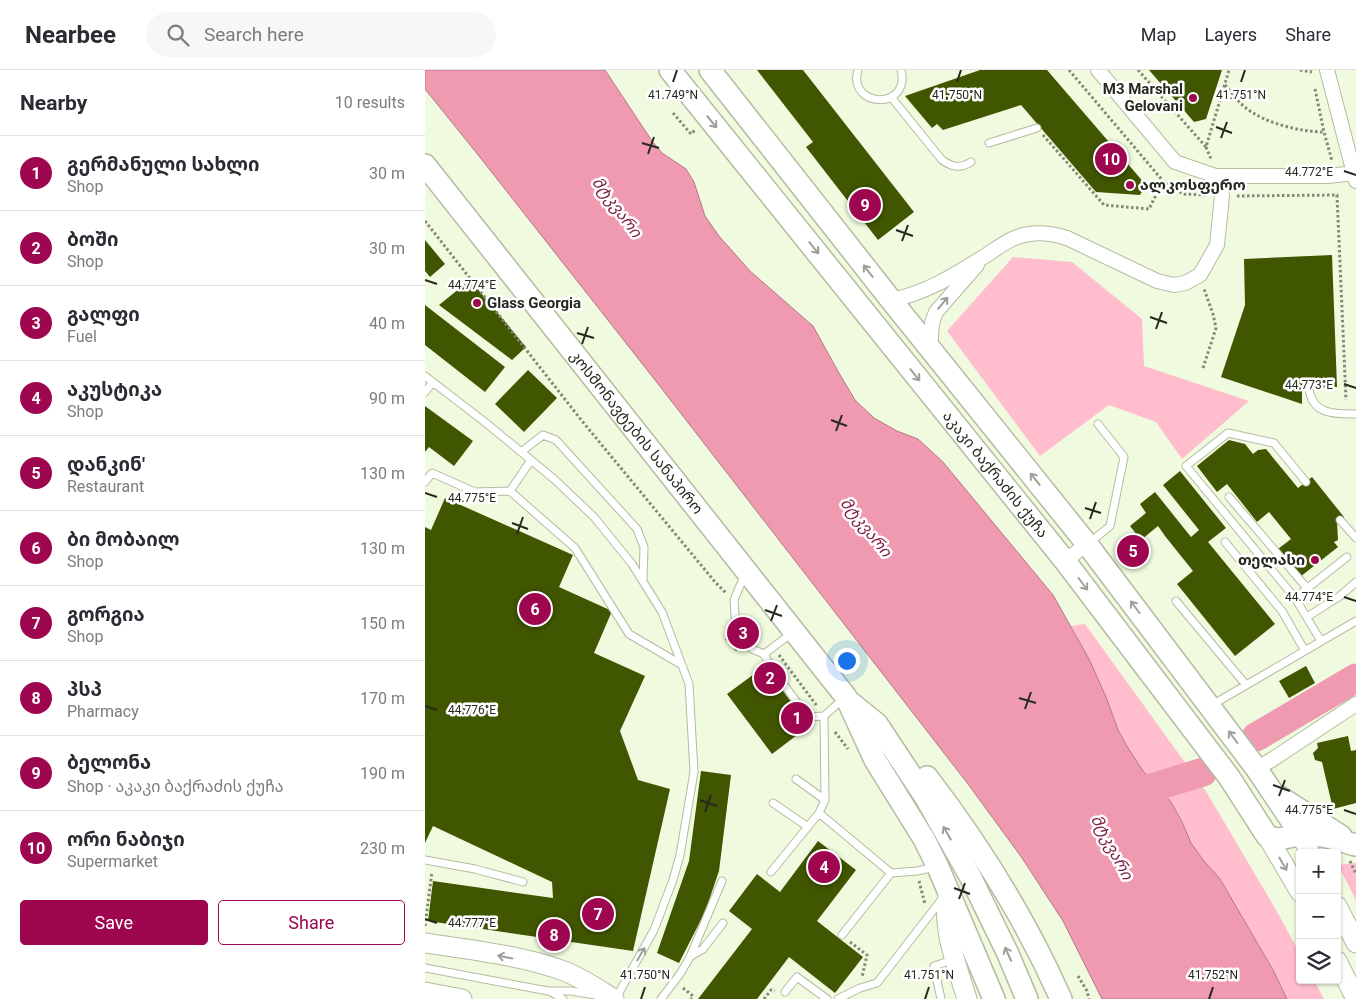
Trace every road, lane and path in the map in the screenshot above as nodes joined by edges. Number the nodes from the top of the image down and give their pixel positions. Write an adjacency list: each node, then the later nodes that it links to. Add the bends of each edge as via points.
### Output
1 (670, 70): 50 (main road, აკაკი ბაქრაძის ქუჩა, one-way to 50)
2 (710, 70): 29 (main road, აკაკი ბაქრაძის ქუჩა, one-way to 2)
3 (859, 70): 13 (lane, via 858,85 864,94 875,100)
4 (901, 70): 13 (lane, via 901,86)
5 (1069, 70): 24 (path)
6 (1098, 70): 22 (street, via 1175,162)
7 (1138, 70): 12 (path, via 1206,147)
8 (1229, 70): 12 (path)
9 (1300, 70): 11 (path)
10 (1327, 70): 23 (street)
11 (1311, 71): 17 (path)
12 (1225, 85): 17 (path, via 1255,114 1298,130)
13 (891, 97): 20 (lane, via 942,160 951,166)
14 (673, 113): 16 (path, via 691,134)
15 (1037, 128): 18 (lane); 24 (path, via 1104,205 1149,209)
16 (697, 130)
17 (1324, 132): 19 (path)
18 (989, 143)
19 (1332, 161)
20 (971, 162)
21 (425, 165): 51 (main road, კოსმონავტების სანაპირო)
22 (1216, 176): 23 (street); 25 (street)
23 (1355, 176)
24 (1163, 181): 25 (path, via 1183,194)
25 (1222, 196): 27 (street, via 1217,245 1200,275 1185,283 1157,281 1052,234 1027,234 1013,238); 36 (path, via 1337,195)
26 (425, 221): 56 (path, via 582,421 715,582)
27 (986, 256): 29 (street, via 933,286 909,297); 30 (street, one-way to 27, via 935,312)
28 (1204, 289): 31 (path, via 1216,328)
29 (891, 300): 30 (main road, აკაკი ბაქრაძის ქუჩა)
30 (930, 349): 48 (main road, აკაკი ბაქრაძის ქუჩა, one-way to 30)
31 (1203, 368)
32 (425, 376): 33 (lane)
33 (433, 382): 35 (lane); 39 (lane)
34 (1309, 388): 37 (lane, via 1318,408 1327,412)
35 (425, 392)
36 (1346, 400)
37 (1356, 414)
38 (1098, 424): 48 (lane, via 1124,457 1110,526)
39 (521, 452): 40 (lane); 52 (lane, via 543,435 556,440 637,529 644,547)
40 (531, 460): 43 (lane); 52 (lane, via 594,517)
41 (425, 482): 43 (lane, via 432,473 475,492)
42 (1306, 482): 55 (lane, via 1274,443 1228,433 1185,466)
43 (510, 491): 65 (lane, via 575,548 629,634)
44 (1229, 497): 54 (lane)
45 (1340, 520): 46 (lane)
46 (1356, 538)
47 (1225, 542): 63 (lane, via 1282,611)
48 (1087, 544): 50 (street); 69 (main road, აკაკი ბაქრაძის ქუჩა, one-way to 48)
49 (1347, 557): 54 (lane)
50 (1065, 561): 80 (main road, აკაკი ბაქრაძის ქუჩა, one-way to 80, via 1229,776)
51 (747, 572): 56 (lane); 60 (main road, კოსმონავტების სანაპირო)
52 (643, 581): 65 (lane, via 662,612)
53 (1356, 582): 58 (lane)
54 (1307, 588): 55 (lane)
55 (1295, 598): 58 (lane)
56 (734, 600): 64 (lane, via 735,616 752,649)
57 (1176, 600): 66 (lane)
58 (1307, 617): 61 (lane)
59 (1356, 621): 61 (lane)
60 (794, 631): 62 (lane); 67 (main road, კოსმონავტების სანაპირო)
61 (1321, 641): 63 (lane)
62 (773, 648): 64 (lane); 70 (path)
63 (1305, 650): 66 (lane)
64 (764, 654): 70 (lane, via 808,716)
65 (682, 665): 117 (lane, one-way to 65, via 654,930 680,855 694,772 689,684)
66 (1246, 685): 69 (lane)
67 (847, 699): 70 (lane); 71 (main road, კოსმონავტების სანაპირო); 86 (main road, კოსმონავტების სანაპირო, via 875,760)
68 (1356, 704): 73 (street)
69 (1210, 707): 73 (main road, აკაკი ბაქრაძის ქუჩა, one-way to 69)
70 (824, 716): 72 (path); 76 (lane)
71 (877, 724): 91 (main road, კოსმონავტების სანაპირო, one-way to 71, via 926,798); 94 (main road, via 916,762 960,821)
72 (852, 754)
73 (1256, 768): 75 (main road, აკაკი ბაქრაძის ქუჩა)
74 (796, 779): 76 (lane)
75 (1272, 793): 81 (main road, აკაკი ბაქრაძის ქუჩა); 83 (main road)
76 (825, 800): 78 (lane)
77 (773, 803): 79 (lane)
78 (819, 813): 79 (lane); 89 (lane)
79 (808, 827): 88 (lane)
80 (1267, 836): 81 (main road); 95 (main road, აკაკი ბაქრაძის ქუჩა, one-way to 95)
81 (1306, 844): 83 (main road, via 1324,836)
82 (1341, 850): 83 (main road)
83 (1354, 850): 90 (path)
84 (425, 860): 85 (lane)
85 (433, 863): 93 (lane, via 475,869); 100 (path)
86 (938, 867): 87 (lane); 96 (main road, კოსმონავტების სანაპირო)
87 (917, 871): 89 (lane); 98 (path)
88 (771, 872)
89 (891, 873): 101 (lane)
90 (1356, 874)
91 (970, 876): 94 (main road); 96 (main road, via 961,879); 126 (main road, კოსმონავტების სანაპირო, one-way to 91)
92 (722, 881): 104 (lane)
93 (523, 882)
94 (999, 883): 127 (main road, via 1039,950)
95 (1296, 885)
96 (949, 891): 98 (lane); 105 (main road, via 946,917); 125 (main road, კოსმონავტების სანაპირო)
97 (1341, 914): 103 (main road)
98 (929, 917): 110 (lane, via 877,983)
99 (723, 924): 104 (lane, via 703,949)
100 (425, 926)
101 (842, 935): 110 (path, via 867,955)
102 (425, 943): 117 (main road, one-way to 102, via 553,967)
103 (1356, 943)
104 (691, 956): 118 (lane)
105 (955, 959): 123 (lane, via 934,966); 124 (main road)
106 (425, 968): 112 (lane)
107 (1341, 969): 129 (main road)
108 (1078, 976): 128 (path)
109 (684, 988): 119 (path, via 693,996)
110 (860, 988): 122 (lane)
111 (771, 990): 120 (path)
112 (549, 991): 116 (lane); 117 (lane, via 571,991)
113 (425, 992): 115 (main road)
114 (785, 992): 121 (lane, via 797,977)
115 (462, 999)
116 (563, 999)
117 (614, 999)
118 (661, 999)
119 (691, 999)
120 (764, 999)
121 (827, 999)
122 (838, 999)
123 (941, 999)
124 (967, 999)
125 (994, 999)
126 (1027, 999)
127 (1061, 999)
128 (1089, 999)
129 (1356, 999)

